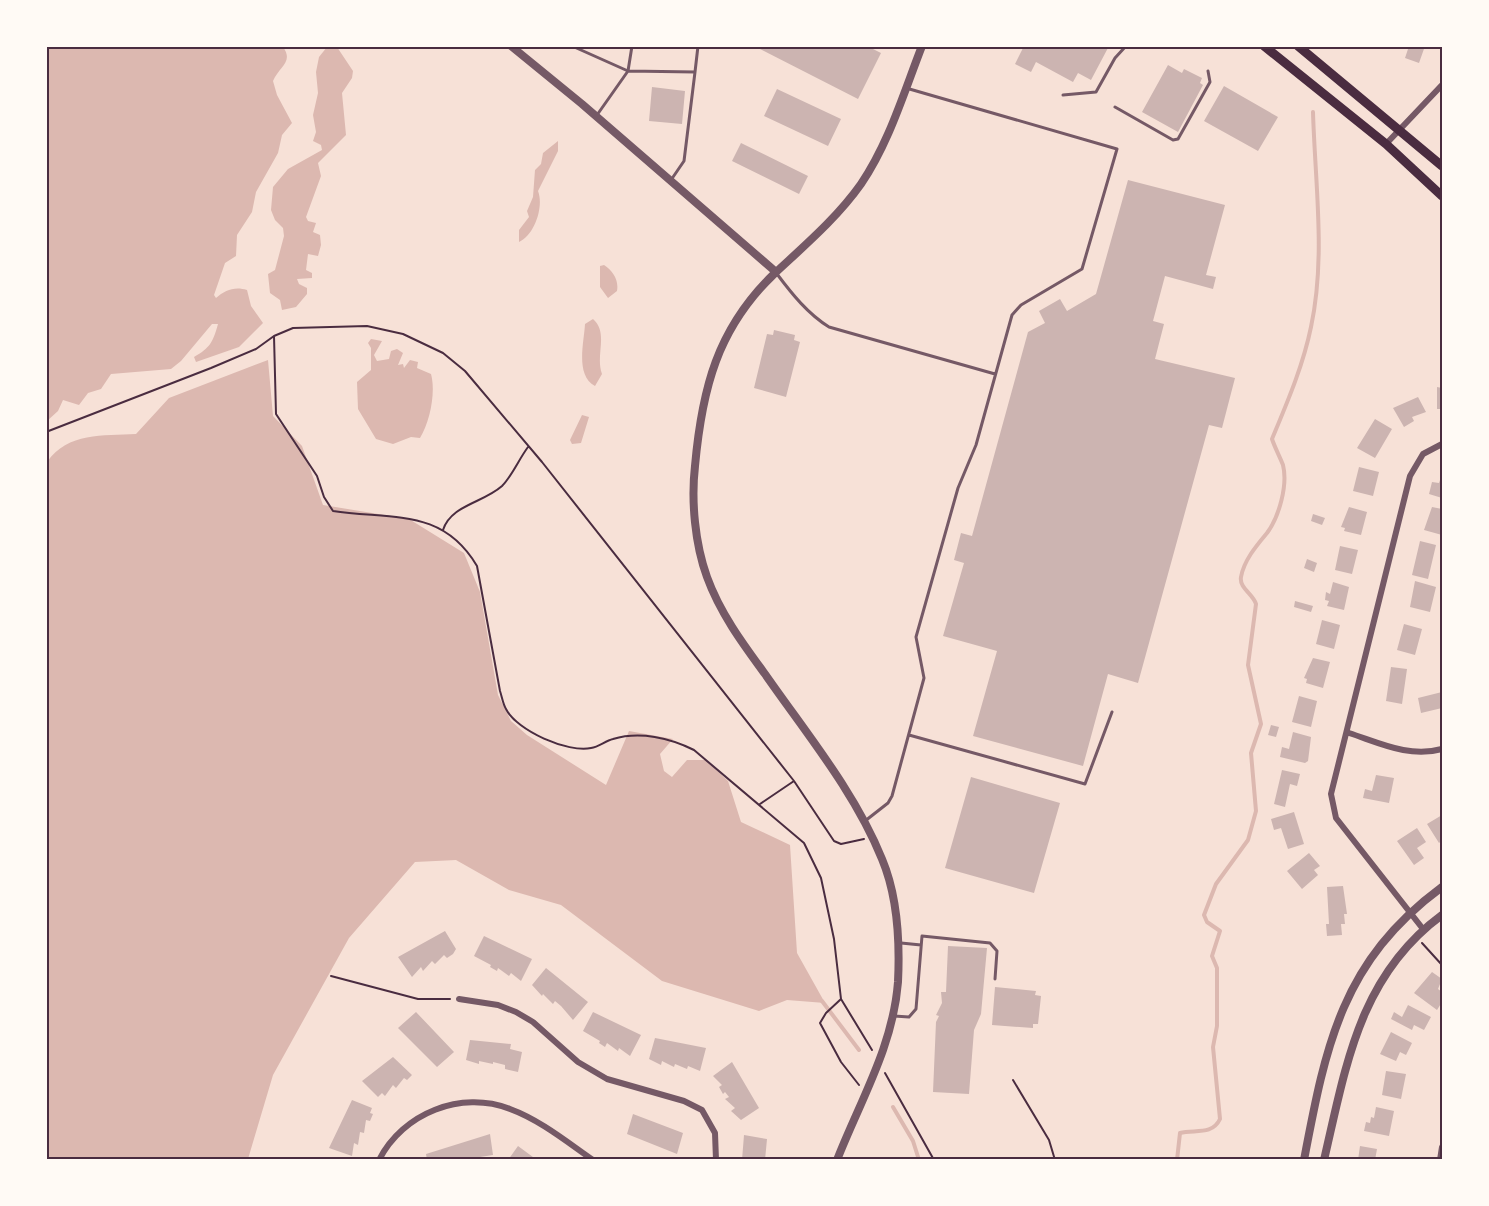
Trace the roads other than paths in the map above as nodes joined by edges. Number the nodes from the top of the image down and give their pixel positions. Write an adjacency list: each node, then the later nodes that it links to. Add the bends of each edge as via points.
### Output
1 (511, 46): 16 (street)
2 (572, 46): 9 (lane)
3 (632, 46): 9 (lane)
4 (698, 46): 11 (lane)
5 (922, 46): 13 (street)
6 (1126, 46): 14 (lane, via 1096,92)
7 (1264, 46): 18 (main road)
8 (1298, 46): 17 (main road)
9 (628, 71): 11 (lane); 16 (lane)
10 (1208, 71): 15 (lane, via 1210,82 1178,139 1173,140)
11 (695, 72): 20 (lane, via 684,161)
12 (1443, 85): 17 (street)
13 (906, 88): 22 (street, via 862,182 830,221); 23 (lane, via 1117,149 1084,265 1079,272 1015,310)
14 (1063, 95)
15 (1114, 107)
16 (596, 116): 20 (street)
17 (1401, 129): 18 (street); 19 (main road)
18 (1386, 144): 21 (main road)
19 (1443, 166)
20 (670, 180): 22 (street)
21 (1443, 196)
22 (776, 272): 23 (lane, via 789,291 830,327); 29 (street, via 738,315 722,343 705,393 694,471 701,558 716,598 739,638)
23 (995, 374): 27 (lane, via 916,637 924,678)
24 (1443, 444): 26 (street, via 1423,454 1410,476)
25 (1112, 712): 27 (lane, via 1085,784)
26 (1348, 733): 28 (street, via 1406,752); 31 (street, via 1332,789 1336,818)
27 (909, 735): 29 (lane, via 888,804)
28 (1443, 749)
29 (865, 821): 34 (street, via 890,883)
30 (1443, 887): 31 (street)
31 (1409, 914): 33 (street); 44 (street, via 1362,970 1344,1003 1319,1079)
32 (1443, 915): 33 (street)
33 (1423, 929): 45 (street, via 1388,971 1355,1033)
34 (899, 943): 35 (lane); 38 (street, via 898,985)
35 (921, 945): 36 (lane, via 922,936 990,943 998,951); 38 (lane, via 916,1009 909,1017)
36 (995, 979)
37 (459, 999): 42 (street, via 516,1012 578,1062 607,1079 702,1110 715,1133)
38 (892, 1016): 43 (street, via 879,1063)
39 (1443, 1147): 46 (street)
40 (379, 1160): 41 (street, via 415,1118 435,1109 467,1103 489,1103 530,1117)
41 (593, 1160)
42 (716, 1160)
43 (837, 1160)
44 (1304, 1160)
45 (1324, 1160)
46 (1440, 1160)

